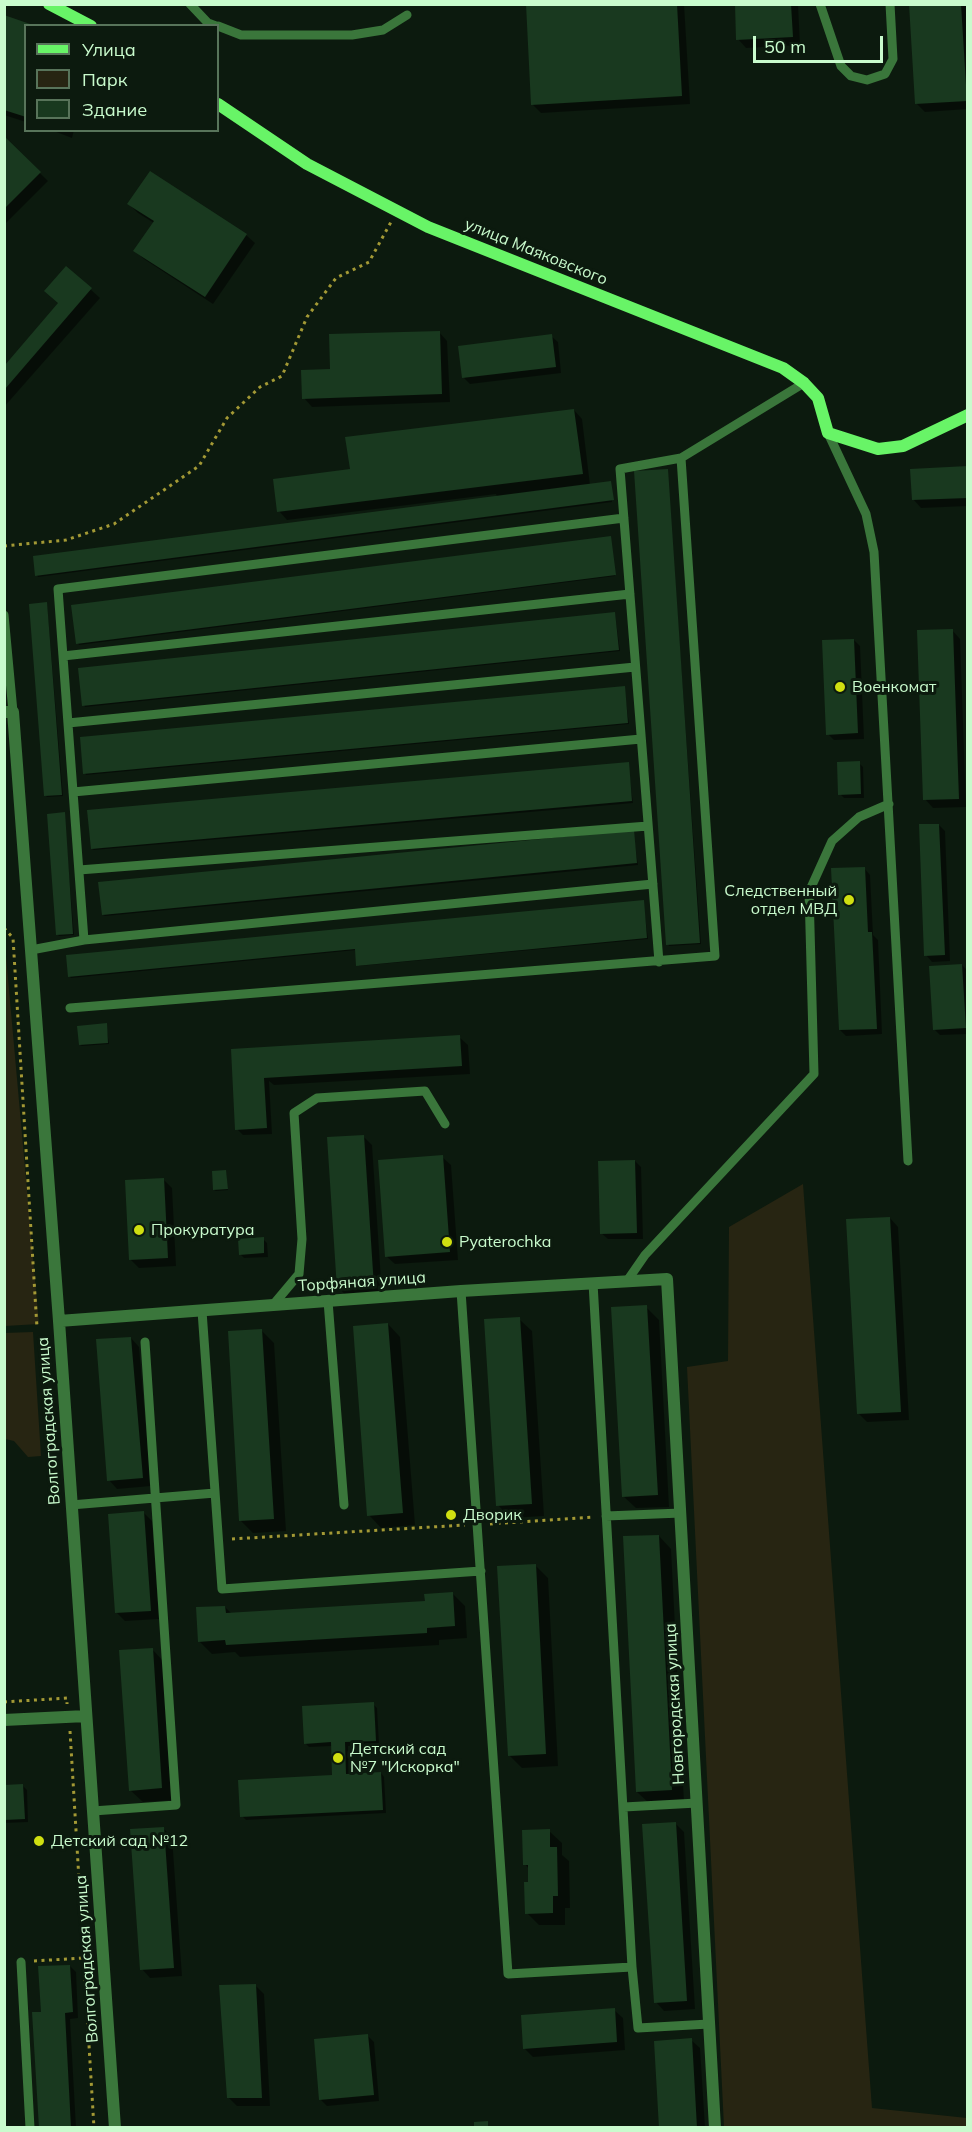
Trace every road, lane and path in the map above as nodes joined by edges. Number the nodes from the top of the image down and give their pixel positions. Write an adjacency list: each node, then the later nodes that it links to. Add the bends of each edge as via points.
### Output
1 (49, 4): 6 (street)
2 (190, 4): 7 (lane)
3 (820, 4): 4 (lane, via 841,66 851,76 867,80 885,74 893,59)
4 (890, 4)
5 (407, 15): 8 (lane, via 383,30 352,35 241,35)
6 (87, 24)
7 (212, 24)
8 (219, 27)
9 (219, 105): 10 (street, улица Маяковского, via 307,164)
10 (396, 211): 11 (street, улица Маяковского, via 783,368); 16 (path, via 369,262 336,278 308,317 282,376 260,387 227,418 199,466 114,525 66,540)
11 (804, 383): 13 (street, улица Маяковского, via 818,398); 14 (lane)
12 (968, 415): 13 (street, via 903,447 878,449)
13 (828, 433): 25 (lane, via 866,514 874,552)
14 (681, 458): 15 (lane, via 620,469); 32 (lane, via 715,956)
15 (624, 518): 17 (lane); 19 (lane, via 58,589)
16 (4, 546)
17 (630, 594): 19 (lane); 20 (lane)
18 (4, 615): 21 (lane)
19 (63, 656): 22 (lane)
20 (635, 667): 22 (lane); 23 (lane)
21 (8, 712): 31 (street, Волгоградская улица)
22 (68, 723): 24 (lane)
23 (641, 739): 24 (lane); 26 (lane)
24 (73, 792): 27 (lane)
25 (889, 804): 35 (lane); 37 (lane, via 859,817 832,841 809,892 814,1074 645,1255)
26 (648, 826): 27 (lane); 28 (lane)
27 (79, 870): 30 (lane)
28 (653, 884): 30 (lane); 32 (lane)
29 (4, 928): 44 (path, via 13,938)
30 (84, 940): 31 (lane)
31 (31, 950): 43 (street, Волгоградская улица)
32 (659, 962): 33 (lane)
33 (70, 1008)
34 (445, 1124): 41 (lane, via 425,1091 317,1098 294,1113 302,1239 299,1274)
35 (908, 1161)
36 (668, 1279): 37 (street, Торфяная улица); 50 (street, Новгородская улица)
37 (627, 1281): 38 (street, Торфяная улица)
38 (593, 1283): 39 (street, Торфяная улица); 51 (lane)
39 (461, 1291): 40 (street, Торфяная улица); 52 (lane)
40 (328, 1301): 41 (street, Торфяная улица); 49 (lane)
41 (273, 1305): 42 (street, Торфяная улица)
42 (202, 1311): 43 (street, Торфяная улица); 46 (lane)
43 (58, 1321): 48 (street, Волгоградская улица)
44 (37, 1328)
45 (145, 1342): 47 (lane)
46 (215, 1493): 47 (lane); 53 (lane)
47 (155, 1498): 48 (lane); 61 (lane, via 176,1805)
48 (71, 1505): 56 (street, Волгоградская улица)
49 (344, 1505)
50 (681, 1514): 51 (lane); 59 (street, Новгородская улица)
51 (606, 1516): 52 (path); 60 (lane)
52 (478, 1525): 53 (path); 54 (lane)
53 (218, 1540): 54 (lane, via 222,1589)
54 (481, 1570): 64 (lane, via 508,1974)
55 (4, 1702): 57 (path, via 67,1698)
56 (86, 1716): 57 (street); 61 (street, Волгоградская улица)
57 (69, 1717): 58 (street); 62 (path)
58 (4, 1720)
59 (697, 1803): 60 (lane); 65 (street, Новгородская улица)
60 (624, 1807): 64 (lane)
61 (93, 1811): 68 (street, Волгоградская улица)
62 (83, 1958): 63 (path); 67 (path)
63 (21, 1962): 66 (lane)
64 (632, 1966): 65 (lane, via 638,2028)
65 (709, 2024): 69 (street, Новгородская улица)
66 (30, 2127)
67 (94, 2127)
68 (115, 2127)
69 (715, 2127)

